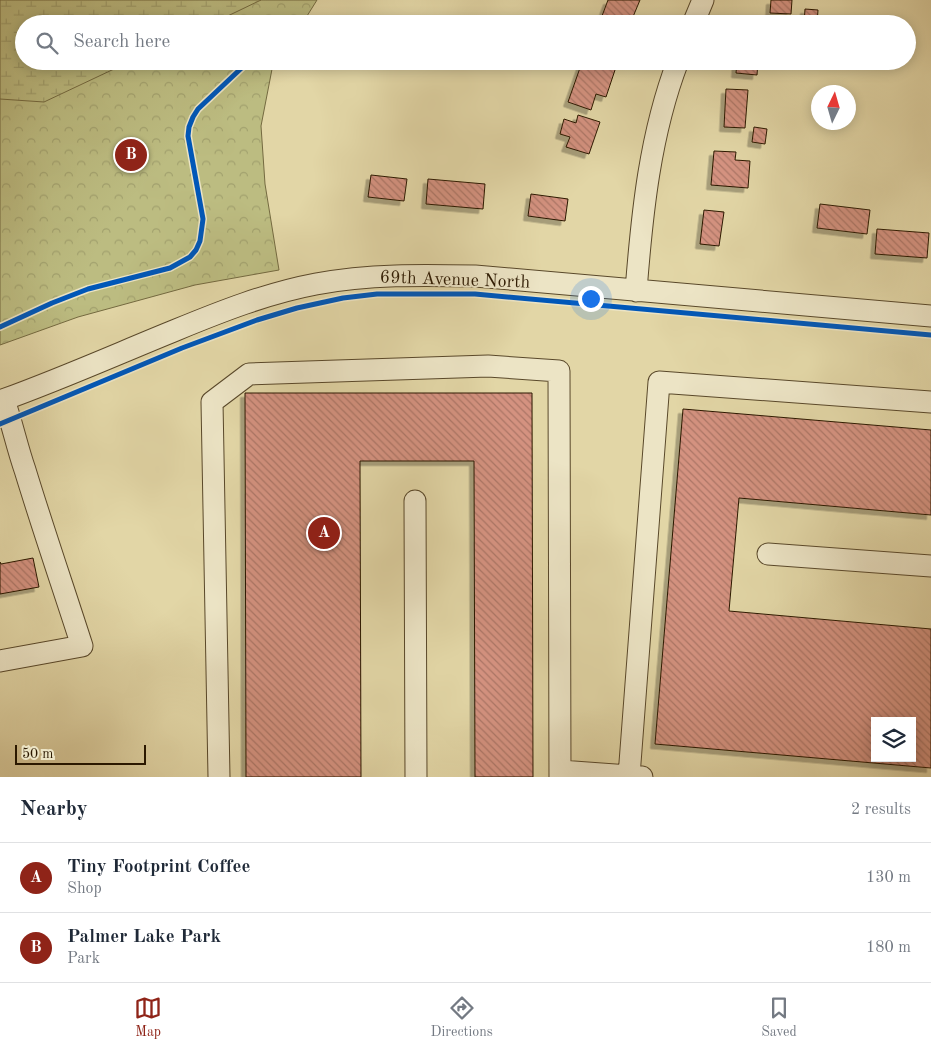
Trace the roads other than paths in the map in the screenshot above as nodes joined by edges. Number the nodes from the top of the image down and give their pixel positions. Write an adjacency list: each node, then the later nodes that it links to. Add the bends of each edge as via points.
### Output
1 (703, 0): 2 (street)
2 (697, 15)
3 (674, 70): 4 (street, via 652,156)
4 (636, 291): 5 (street, 69th Avenue North); 6 (street, 69th Avenue North, via 475,276 408,274 315,284 272,294 217,313)
5 (931, 316)
6 (2, 401): 11 (street, via 11,420 24,470 82,646)
7 (931, 402): 13 (street, via 659,382)
8 (415, 501): 15 (street)
9 (768, 554): 10 (street)
10 (931, 566)
11 (0, 661)
12 (560, 774): 13 (street); 14 (street, via 559,371 488,366 248,374 212,402)
13 (636, 776)
14 (219, 777)
15 (416, 777)

